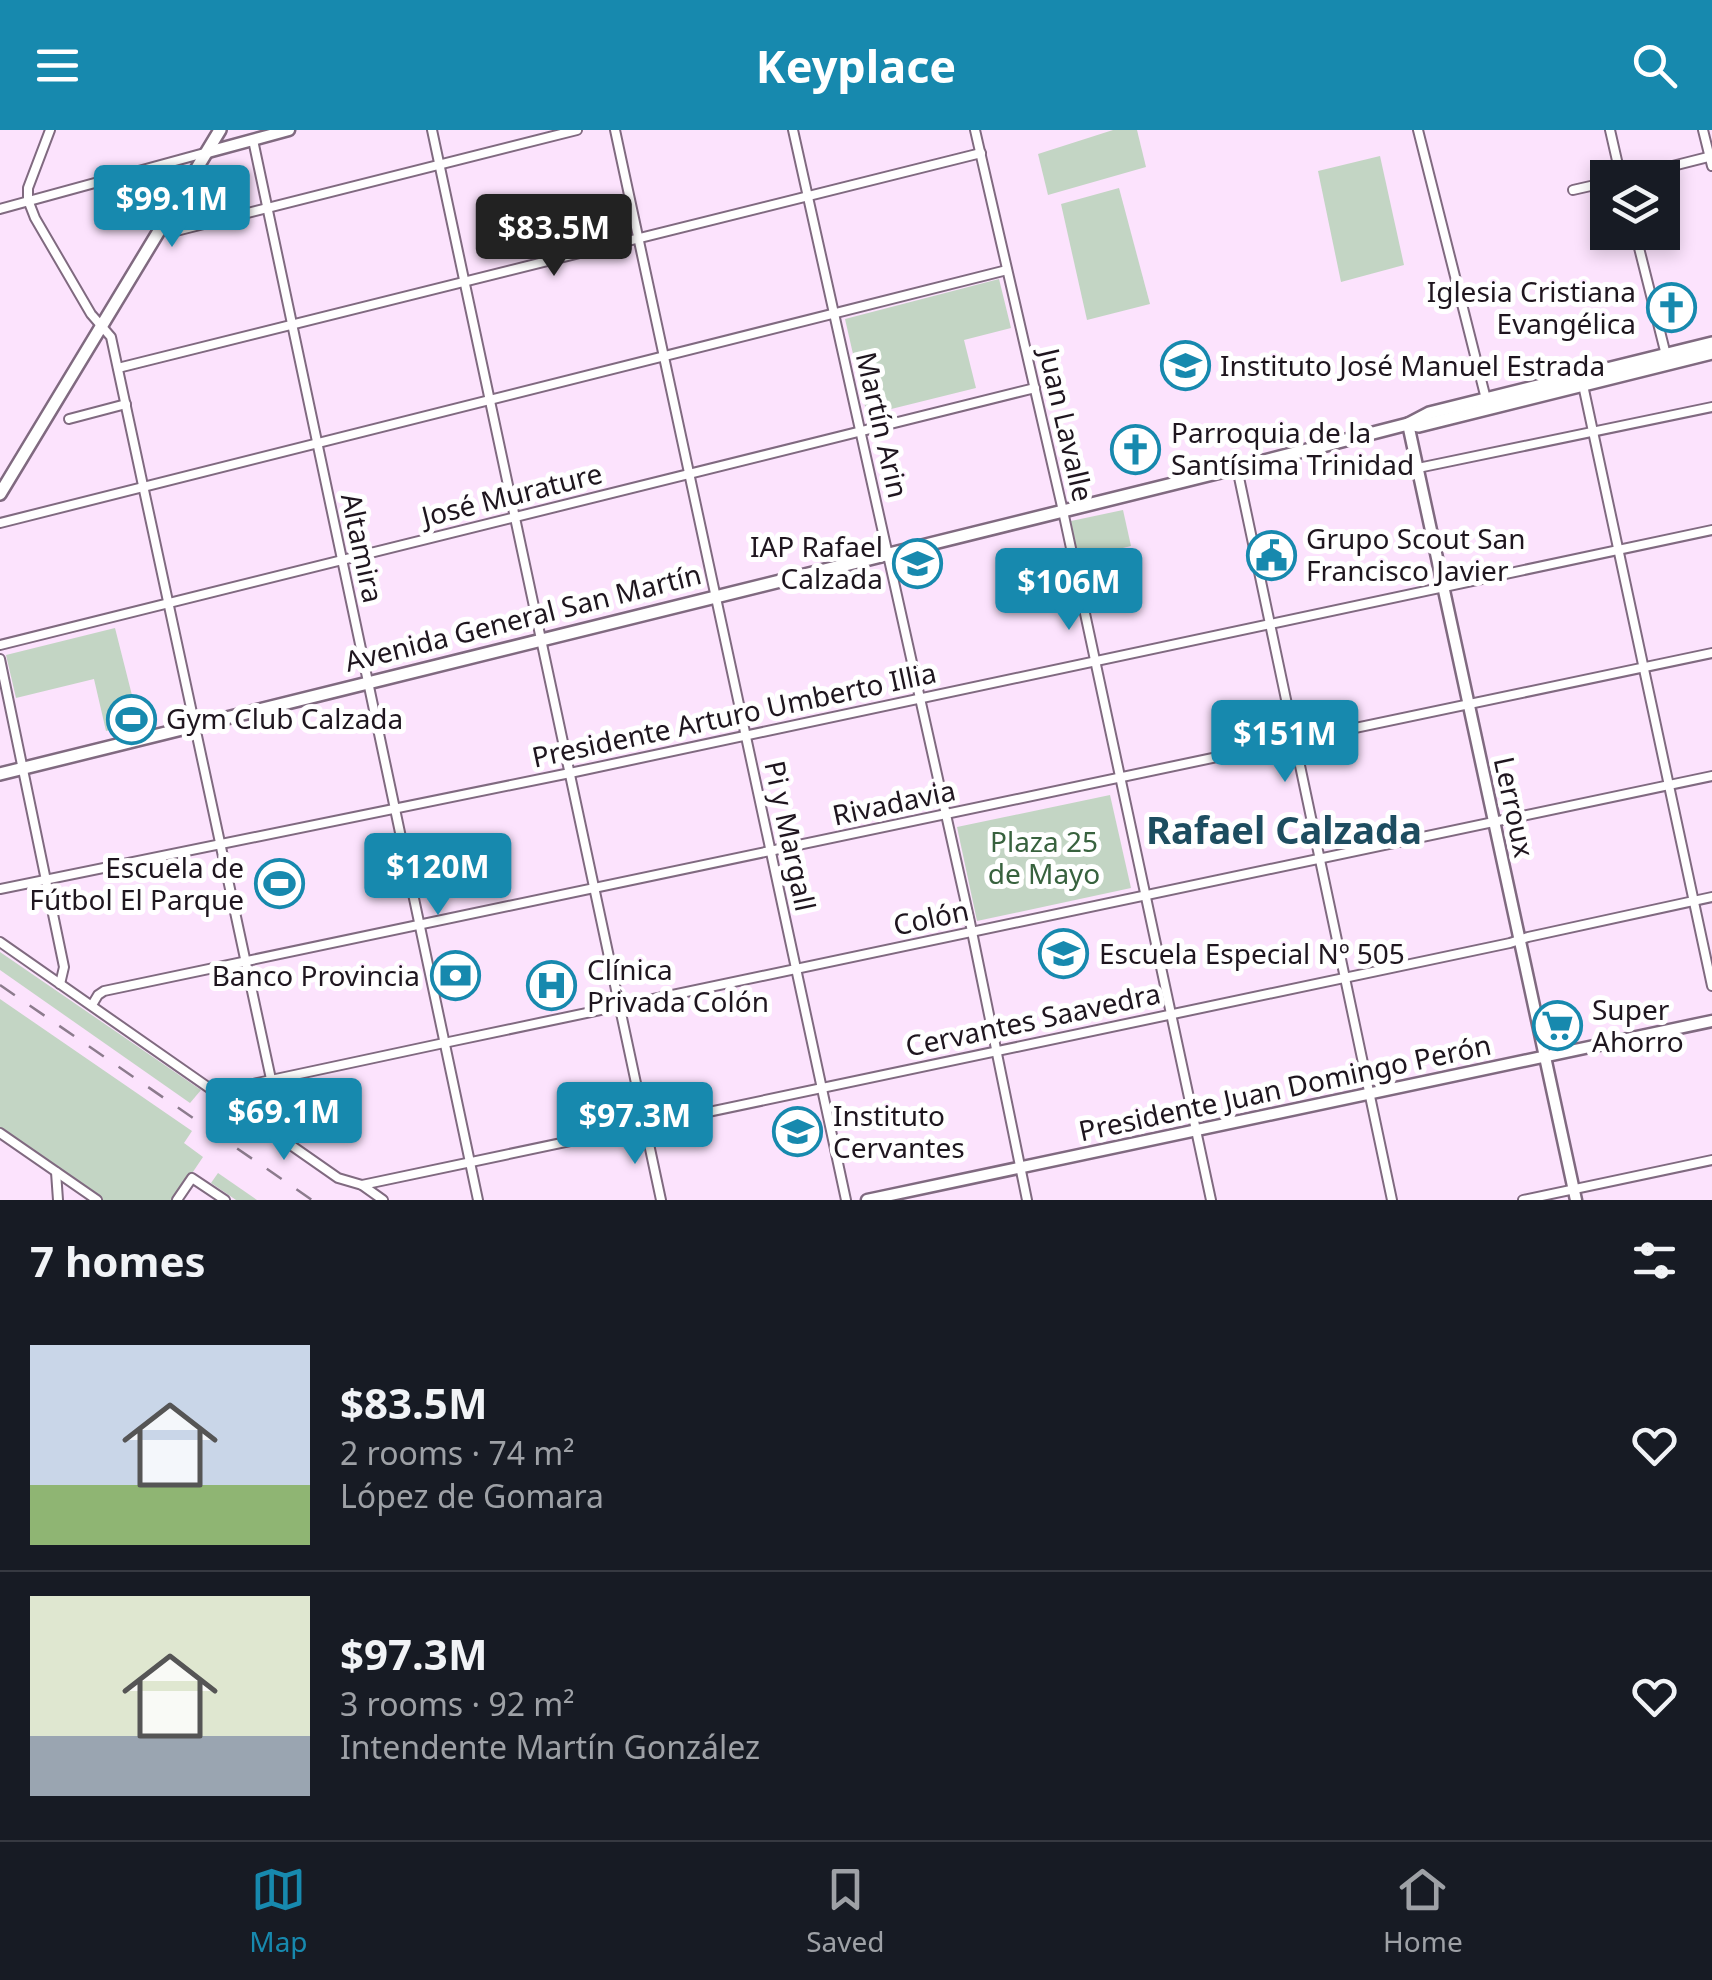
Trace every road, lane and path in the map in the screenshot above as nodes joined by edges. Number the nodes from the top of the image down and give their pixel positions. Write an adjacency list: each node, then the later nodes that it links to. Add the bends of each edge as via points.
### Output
1 (50, 130): 22 (street)
2 (220, 130): 13 (main road)
3 (289, 130): 12 (street)
4 (432, 130): 17 (street)
5 (577, 130): 17 (street)
6 (615, 130): 26 (street, Pi y Margall)
7 (793, 130): 21 (street, Martín Arin)
8 (976, 130): 14 (street, Juan Lavalle)
9 (1418, 130): 41 (street)
10 (1610, 130): 16 (street)
11 (1703, 130): 15 (street)
12 (252, 140): 13 (street); 23 (street, Altamira)
13 (208, 152): 22 (street); 25 (main road)
14 (980, 153): 21 (street); 28 (street, Juan Lavalle)
15 (1711, 159): 18 (street)
16 (1618, 160)
17 (439, 165): 23 (street); 29 (street)
18 (1680, 166)
19 (1590, 186): 20 (street)
20 (1573, 190)
21 (808, 196): 26 (street); 30 (street, Martín Arin)
22 (28, 200): 24 (street); 31 (street)
23 (266, 208): 25 (street, via 176,232); 32 (street, Altamira)
24 (0, 209)
25 (163, 226): 31 (main road)
26 (638, 239): 29 (street); 35 (street, Pi y Margall)
27 (1640, 250): 36 (street)
28 (1007, 270): 30 (street); 39 (street, Juan Lavalle)
29 (464, 281): 32 (street); 40 (street)
30 (834, 314): 35 (street); 46 (street, Martín Arin)
31 (101, 325): 37 (street, via 111,336); 53 (main road)
32 (291, 325): 37 (street); 48 (street, Altamira)
33 (1712, 344): 36 (main road, Avenida General San Martín)
34 (1712, 354): 36 (main road, Avenida General San Martín)
35 (663, 355): 40 (street); 51 (street, Pi y Margall)
36 (1667, 360): 38 (main road, Avenida General San Martín); 41 (main road, Avenida General San Martín)
37 (118, 368): 42 (street)
38 (1583, 385): 45 (main road, Avenida General San Martín); 47 (street)
39 (1034, 388): 46 (street, José Murature); 54 (street, Juan Lavalle)
40 (490, 399): 48 (street); 55 (street)
41 (1486, 399): 45 (main road, Avenida General San Martín)
42 (126, 404): 44 (street); 52 (street)
43 (1712, 407): 47 (street)
44 (69, 419)
45 (1408, 424): 49 (main road, Avenida General San Martín); 50 (street, Lerroux)
46 (861, 430): 51 (street, José Murature); 59 (street, Martín Arin)
47 (1594, 431): 50 (street); 58 (street)
48 (316, 444): 52 (street); 60 (street, Altamira)
49 (1237, 468): 54 (main road, Avenida General San Martín); 64 (street)
50 (1418, 468): 61 (street, Lerroux)
51 (688, 474): 55 (street, José Murature); 62 (street, Pi y Margall)
52 (144, 486): 56 (street); 63 (street)
53 (0, 494)
54 (1063, 512): 59 (main road, Avenida General San Martín); 69 (street, Juan Lavalle)
55 (515, 517): 60 (street, José Murature); 65 (street)
56 (0, 523)
57 (1712, 530): 58 (street, Presidente Arturo Umberto Illia)
58 (1619, 549): 61 (street, Presidente Arturo Umberto Illia); 70 (street)
59 (888, 554): 62 (main road, Avenida General San Martín); 72 (street, Martín Arin)
60 (341, 560): 63 (street, José Murature); 71 (street, Altamira)
61 (1444, 586): 64 (street, Presidente Arturo Umberto Illia); 73 (street, Lerroux)
62 (715, 596): 65 (main road, Avenida General San Martín); 75 (street, Pi y Margall)
63 (169, 603): 66 (street, José Murature); 74 (street)
64 (1270, 624): 69 (street, Presidente Arturo Umberto Illia); 76 (street)
65 (543, 639): 71 (main road, Avenida General San Martín); 78 (street)
66 (0, 645)
67 (1712, 652): 70 (street, Rivadavia)
68 (0, 659): 77 (street)
69 (1094, 662): 72 (street, Presidente Arturo Umberto Illia); 81 (street, Juan Lavalle)
70 (1643, 668): 73 (street, Rivadavia); 82 (street)
71 (368, 683): 74 (main road, Avenida General San Martín); 83 (street, Altamira)
72 (920, 698): 75 (street, Presidente Arturo Umberto Illia); 84 (street, Martín Arin)
73 (1468, 704): 76 (street, Rivadavia); 85 (street, Lerroux)
74 (196, 726): 77 (main road, Avenida General San Martín); 86 (street)
75 (745, 734): 78 (street, Presidente Arturo Umberto Illia); 87 (street, Pi y Margall)
76 (1295, 742): 81 (street, Rivadavia); 88 (street)
77 (24, 769): 79 (main road, Avenida General San Martín); 89 (street)
78 (570, 773): 83 (street, Presidente Arturo Umberto Illia); 91 (street)
79 (0, 774)
80 (1712, 776): 82 (street, Colón)
81 (1120, 778): 84 (street, Rivadavia); 92 (street, Juan Lavalle)
82 (1669, 785): 85 (street, Colón); 94 (street)
83 (396, 808): 86 (street, Presidente Arturo Umberto Illia); 95 (street, Altamira)
84 (944, 815): 87 (street, Rivadavia); 96 (street, Martín Arin)
85 (1495, 823): 88 (street, Colón); 97 (street, Lerroux)
86 (221, 844): 89 (street, Presidente Arturo Umberto Illia); 99 (street)
87 (770, 852): 91 (street, Rivadavia); 100 (street, Pi y Margall)
88 (1320, 859): 92 (street, Colón); 101 (street)
89 (45, 880): 90 (street, Presidente Arturo Umberto Illia); 102 (street, via 64,967)
90 (0, 889)
91 (597, 889): 95 (street, Rivadavia); 105 (street)
92 (1146, 894): 96 (street, Colón); 106 (street, Juan Lavalle)
93 (1712, 897): 94 (street, Cervantes Saavedra)
94 (1694, 901): 97 (street, Cervantes Saavedra); 103 (street)
95 (420, 926): 99 (street, Rivadavia); 108 (street, Altamira)
96 (972, 933): 100 (street, Colón); 109 (street, Martín Arin)
97 (1520, 940): 101 (street, Cervantes Saavedra); 110 (street, Lerroux)
98 (0, 942): 102 (street)
99 (245, 964): 104 (street, Rivadavia, via 104,991); 111 (street)
100 (797, 969): 105 (street, Colón); 112 (street, Pi y Margall)
101 (1346, 977): 106 (street, Cervantes Saavedra); 113 (street)
102 (60, 984): 104 (street)
103 (1712, 986)
104 (92, 1006): 114 (street)
105 (622, 1006): 108 (street, Colón); 115 (street)
106 (1172, 1013): 109 (street, Cervantes Saavedra); 116 (street, Juan Lavalle)
107 (1712, 1021): 110 (street, Presidente Juan Domingo Perón)
108 (444, 1043): 111 (street, Colón); 120 (street, Altamira)
109 (996, 1051): 112 (street, Cervantes Saavedra); 121 (street, Martín Arin)
110 (1545, 1056): 113 (street, Presidente Juan Domingo Perón); 124 (street, Lerroux)
111 (271, 1080): 114 (street, Colón); 118 (street)
112 (822, 1088): 115 (street, Cervantes Saavedra); 132 (street, Pi y Margall)
113 (1370, 1094): 116 (street, Presidente Juan Domingo Perón); 136 (street)
114 (220, 1096): 118 (street)
115 (645, 1125): 120 (street, Cervantes Saavedra); 131 (street)
116 (1196, 1130): 121 (street, Presidente Juan Domingo Perón); 135 (street, Juan Lavalle)
117 (0, 1133): 122 (street)
118 (277, 1136): 123 (street, via 338,1178)
119 (1712, 1160): 124 (street)
120 (469, 1162): 123 (street, Cervantes Saavedra); 130 (street, Altamira)
121 (1020, 1167): 133 (street, Presidente Juan Domingo Perón); 134 (street, Martín Arin)
122 (56, 1172): 125 (street); 126 (street)
123 (362, 1185): 129 (street)
124 (1575, 1195): 137 (street)
125 (58, 1200)
126 (96, 1200)
127 (177, 1200): 128 (street, via 192,1178)
128 (224, 1200)
129 (383, 1200)
130 (478, 1200)
131 (661, 1200)
132 (846, 1200)
133 (867, 1200)
134 (1027, 1200)
135 (1211, 1200)
136 (1392, 1200)
137 (1523, 1200)

